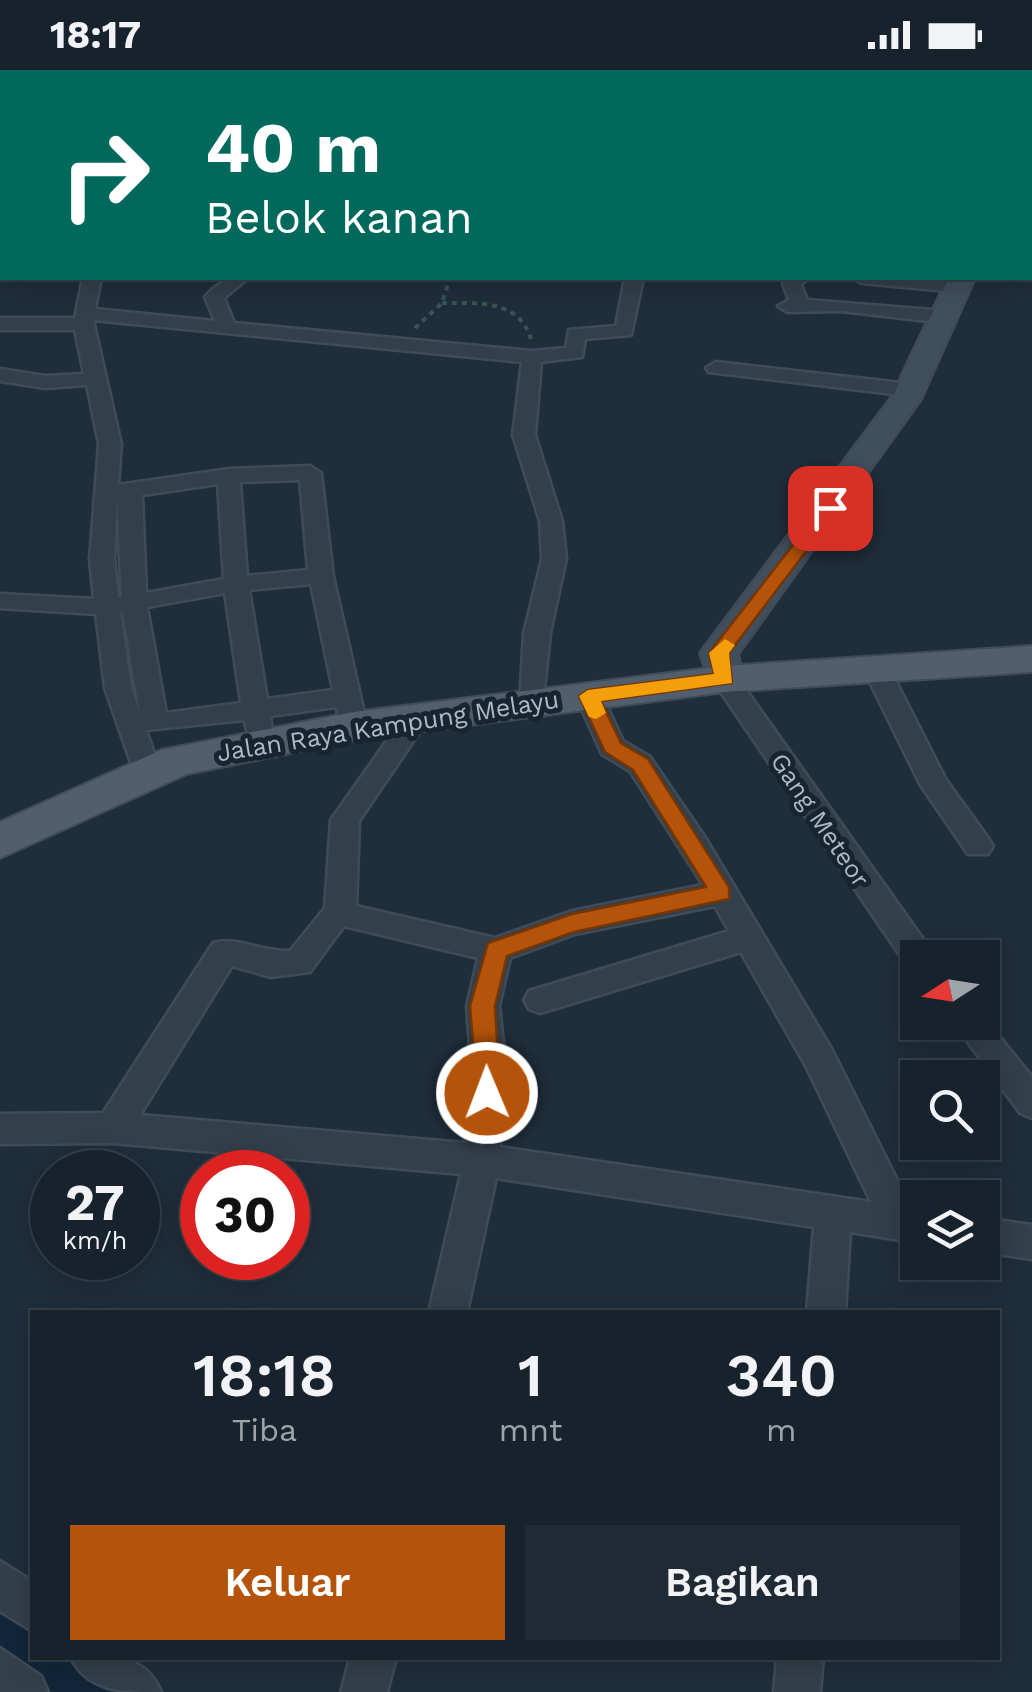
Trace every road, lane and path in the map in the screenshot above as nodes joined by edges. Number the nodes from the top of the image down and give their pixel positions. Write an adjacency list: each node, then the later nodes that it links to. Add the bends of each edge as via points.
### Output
1 (92, 280): 9 (street)
2 (235, 280): 11 (street, via 214,297)
3 (449, 280): 8 (path)
4 (634, 280): 13 (street, via 624,331 576,334 575,352)
5 (796, 280): 7 (street, via 793,305)
6 (874, 280): 7 (street)
7 (954, 294): 17 (main road)
8 (442, 302): 12 (path); 13 (path, via 516,313 530,329)
9 (84, 319): 10 (street); 11 (street); 16 (street)
10 (0, 324)
11 (227, 328): 12 (street)
12 (398, 343): 13 (street)
13 (532, 357): 28 (street, via 524,435 550,521 554,559 536,633)
14 (716, 368): 17 (street, via 770,369)
15 (0, 375): 16 (street, via 44,382)
16 (94, 379): 19 (street)
17 (910, 390): 26 (main road, via 719,653)
18 (229, 476): 19 (street); 20 (street, via 310,472); 21 (street)
19 (119, 492): 23 (street)
20 (320, 576): 21 (street); 29 (street)
21 (236, 584): 23 (street); 31 (street)
22 (0, 602): 23 (street)
23 (120, 605): 31 (street, via 156,724); 32 (street, via 118,688)
24 (1032, 659): 25 (main road, Jalan Raya Kampung Melayu, via 946,650)
25 (875, 666): 26 (main road, Jalan Raya Kampung Melayu); 34 (street, via 934,784)
26 (725, 679): 27 (main road, Jalan Raya Kampung Melayu); 38 (street, Gang Meteor)
27 (588, 696): 28 (main road, Jalan Raya Kampung Melayu); 35 (street, via 612,747 640,764)
28 (533, 703): 30 (main road, Jalan Raya Kampung Melayu)
29 (349, 711): 30 (main road, Jalan Raya Kampung Melayu); 31 (main road, Jalan Raya Kampung Melayu)
30 (416, 718): 36 (street, via 345,820)
31 (258, 727): 32 (main road, Jalan Raya Kampung Melayu)
32 (148, 776): 33 (main road, Jalan Raya Kampung Melayu)
33 (0, 842)
34 (978, 846)
35 (721, 893): 37 (street); 39 (street, via 572,923)
36 (340, 914): 39 (street); 43 (street, via 328,920 299,963 270,966 224,952)
37 (746, 938): 40 (street); 46 (street)
38 (906, 940)
39 (496, 950): 45 (street, via 482,1006 488,1061)
40 (540, 1000)
41 (983, 1040): 42 (street)
42 (1032, 1103)
43 (114, 1128): 44 (street); 45 (street)
44 (0, 1129)
45 (482, 1160): 47 (street); 51 (street)
46 (900, 1208)
47 (833, 1213): 48 (street); 52 (street)
48 (900, 1224)
49 (1000, 1238): 50 (street)
50 (1032, 1242)
51 (448, 1310)
52 (826, 1310)
53 (0, 1583): 54 (street)
54 (30, 1607)
55 (97, 1660): 60 (street)
56 (372, 1660): 61 (street)
57 (800, 1660): 62 (street)
58 (0, 1670): 59 (street)
59 (25, 1692)
60 (138, 1692)
61 (364, 1692)
62 (798, 1692)

